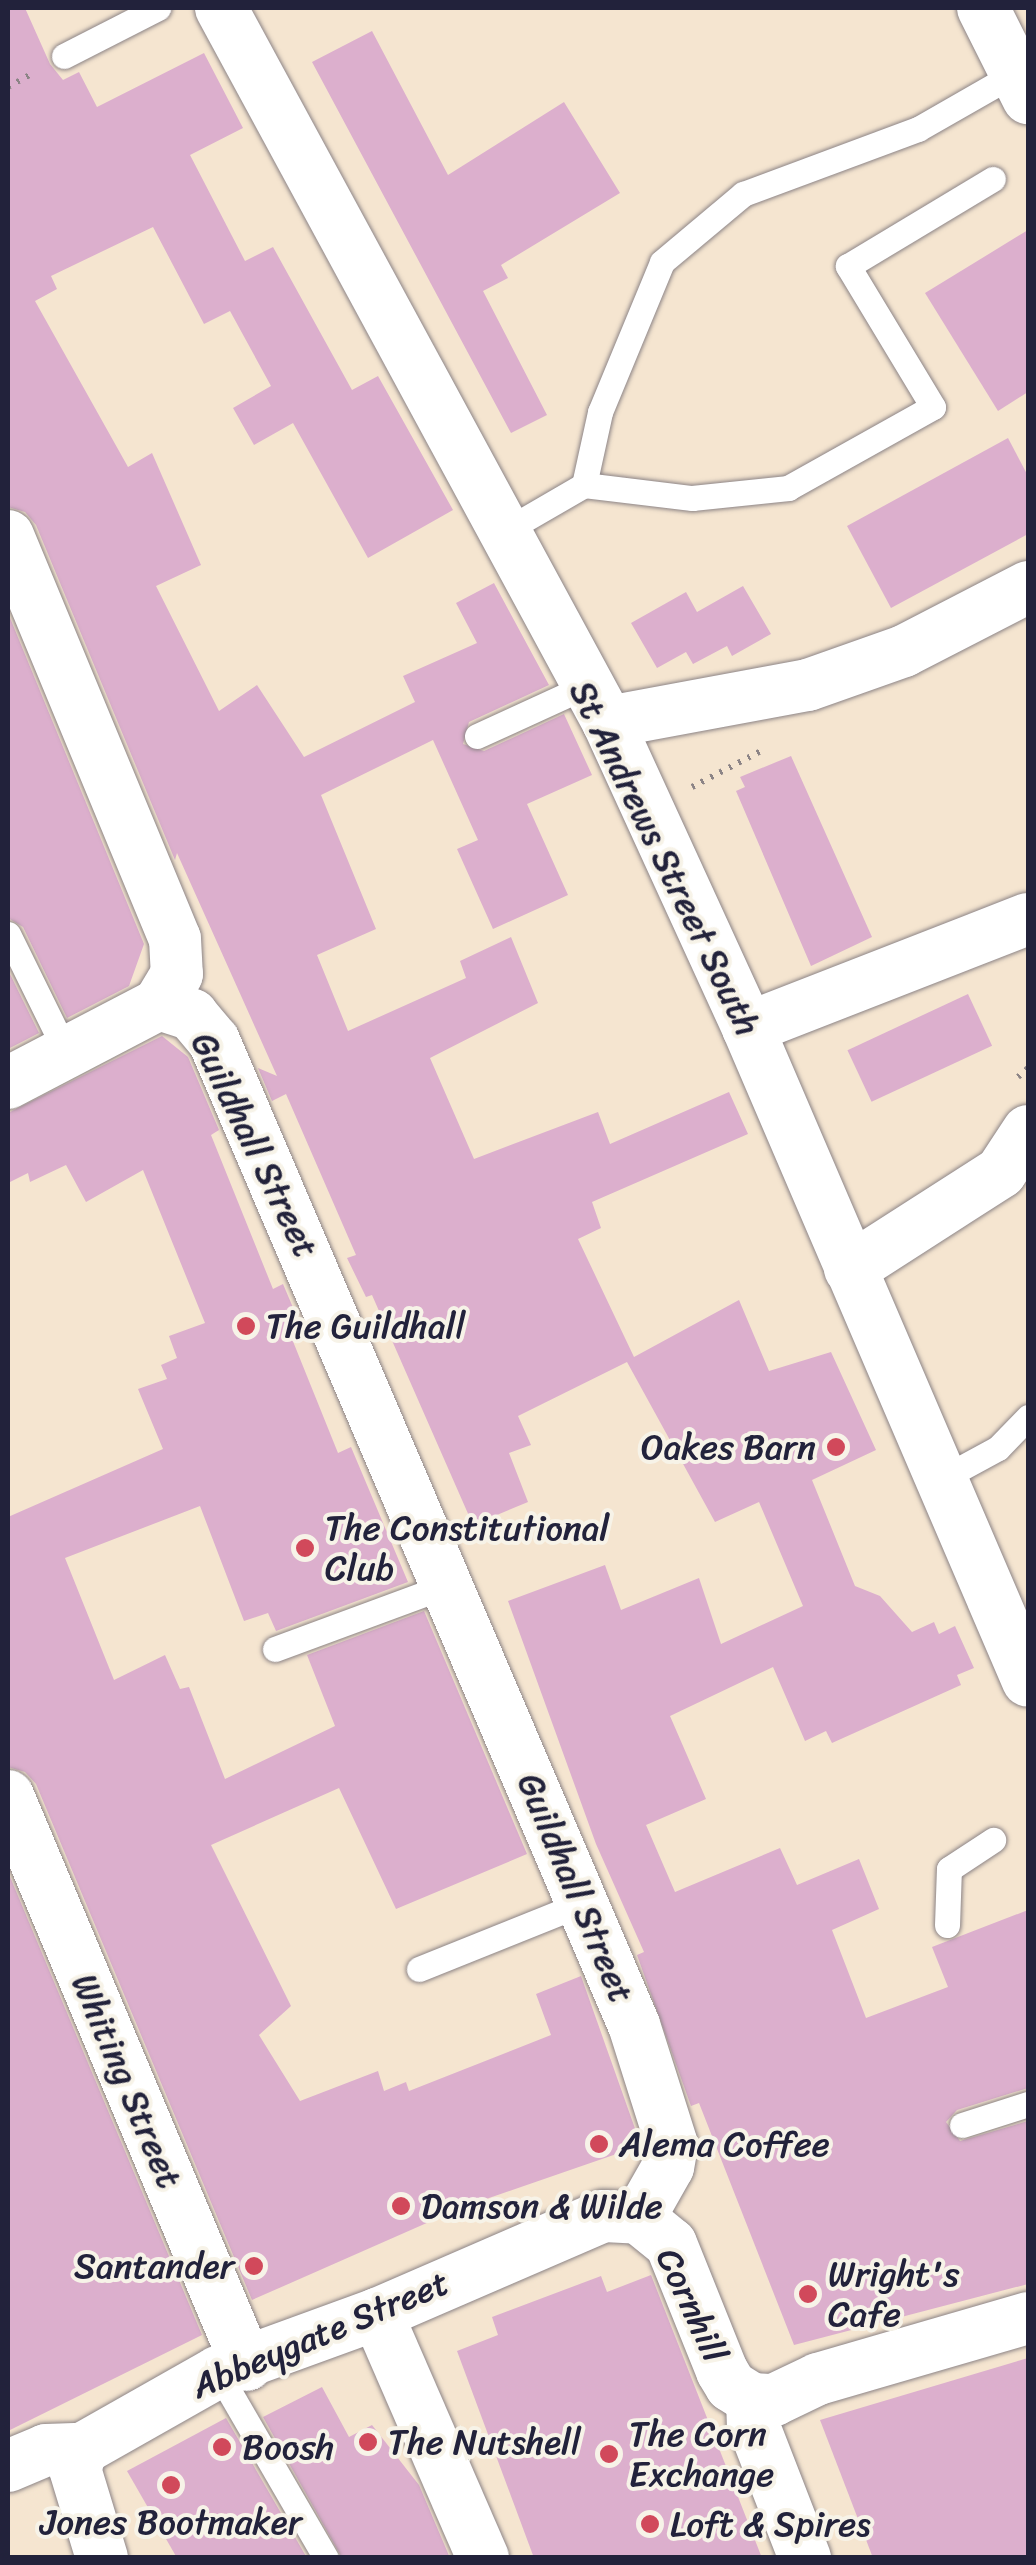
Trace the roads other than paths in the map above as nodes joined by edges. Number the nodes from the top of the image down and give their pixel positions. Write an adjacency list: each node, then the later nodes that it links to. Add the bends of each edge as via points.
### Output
1 (158, 8): 4 (lane)
2 (221, 8): 8 (street, St Andrews Street South)
3 (982, 8): 5 (street)
4 (64, 56)
5 (1021, 86): 7 (lane, via 743,194 662,262 600,412)
6 (994, 179): 7 (lane, via 848,266 933,407 788,488 692,498)
7 (584, 485): 8 (lane)
8 (503, 532): 11 (street, St Andrews Street South)
9 (8, 536): 15 (street, Guildhall Street, via 175,939 177,974)
10 (1028, 586): 11 (street, via 904,650 808,684)
11 (596, 704): 12 (lane); 16 (street, St Andrews Street South)
12 (478, 736)
13 (1028, 919): 16 (street)
14 (8, 934): 17 (lane)
15 (159, 1004): 17 (street); 23 (street, Guildhall Street, via 192,1016 214,1041)
16 (748, 1028): 20 (street, St Andrews Street South)
17 (66, 1052): 18 (street)
18 (8, 1083)
19 (1028, 1131): 20 (street, via 1002,1172)
20 (850, 1269): 22 (street, St Andrews Street South)
21 (1028, 1417): 22 (lane, via 998,1448)
22 (941, 1480): 25 (street, St Andrews Street South)
23 (451, 1584): 24 (lane); 28 (street, Guildhall Street)
24 (275, 1648)
25 (1028, 1681)
26 (8, 1796): 36 (street, Whiting Street)
27 (993, 1840): 29 (lane, via 950,1869)
28 (583, 1904): 30 (lane); 33 (street, Guildhall Street, via 670,2126 668,2168)
29 (947, 1925)
30 (419, 1969)
31 (1028, 2104): 32 (lane)
32 (962, 2125)
33 (640, 2218): 34 (street, Abbeygate Street, via 604,2216 568,2227); 37 (street, Cornhill, via 671,2244 722,2371)
34 (377, 2314): 36 (street, Abbeygate Street); 42 (street)
35 (1028, 2318): 37 (street, via 818,2379 774,2400)
36 (233, 2368): 38 (street, Abbeygate Street); 41 (lane)
37 (752, 2399): 43 (street, Cornhill, via 753,2424)
38 (82, 2449): 39 (street, Abbeygate Street, via 46,2450); 40 (street, via 74,2469)
39 (8, 2466)
40 (102, 2558)
41 (326, 2558)
42 (484, 2558)
43 (805, 2558)

